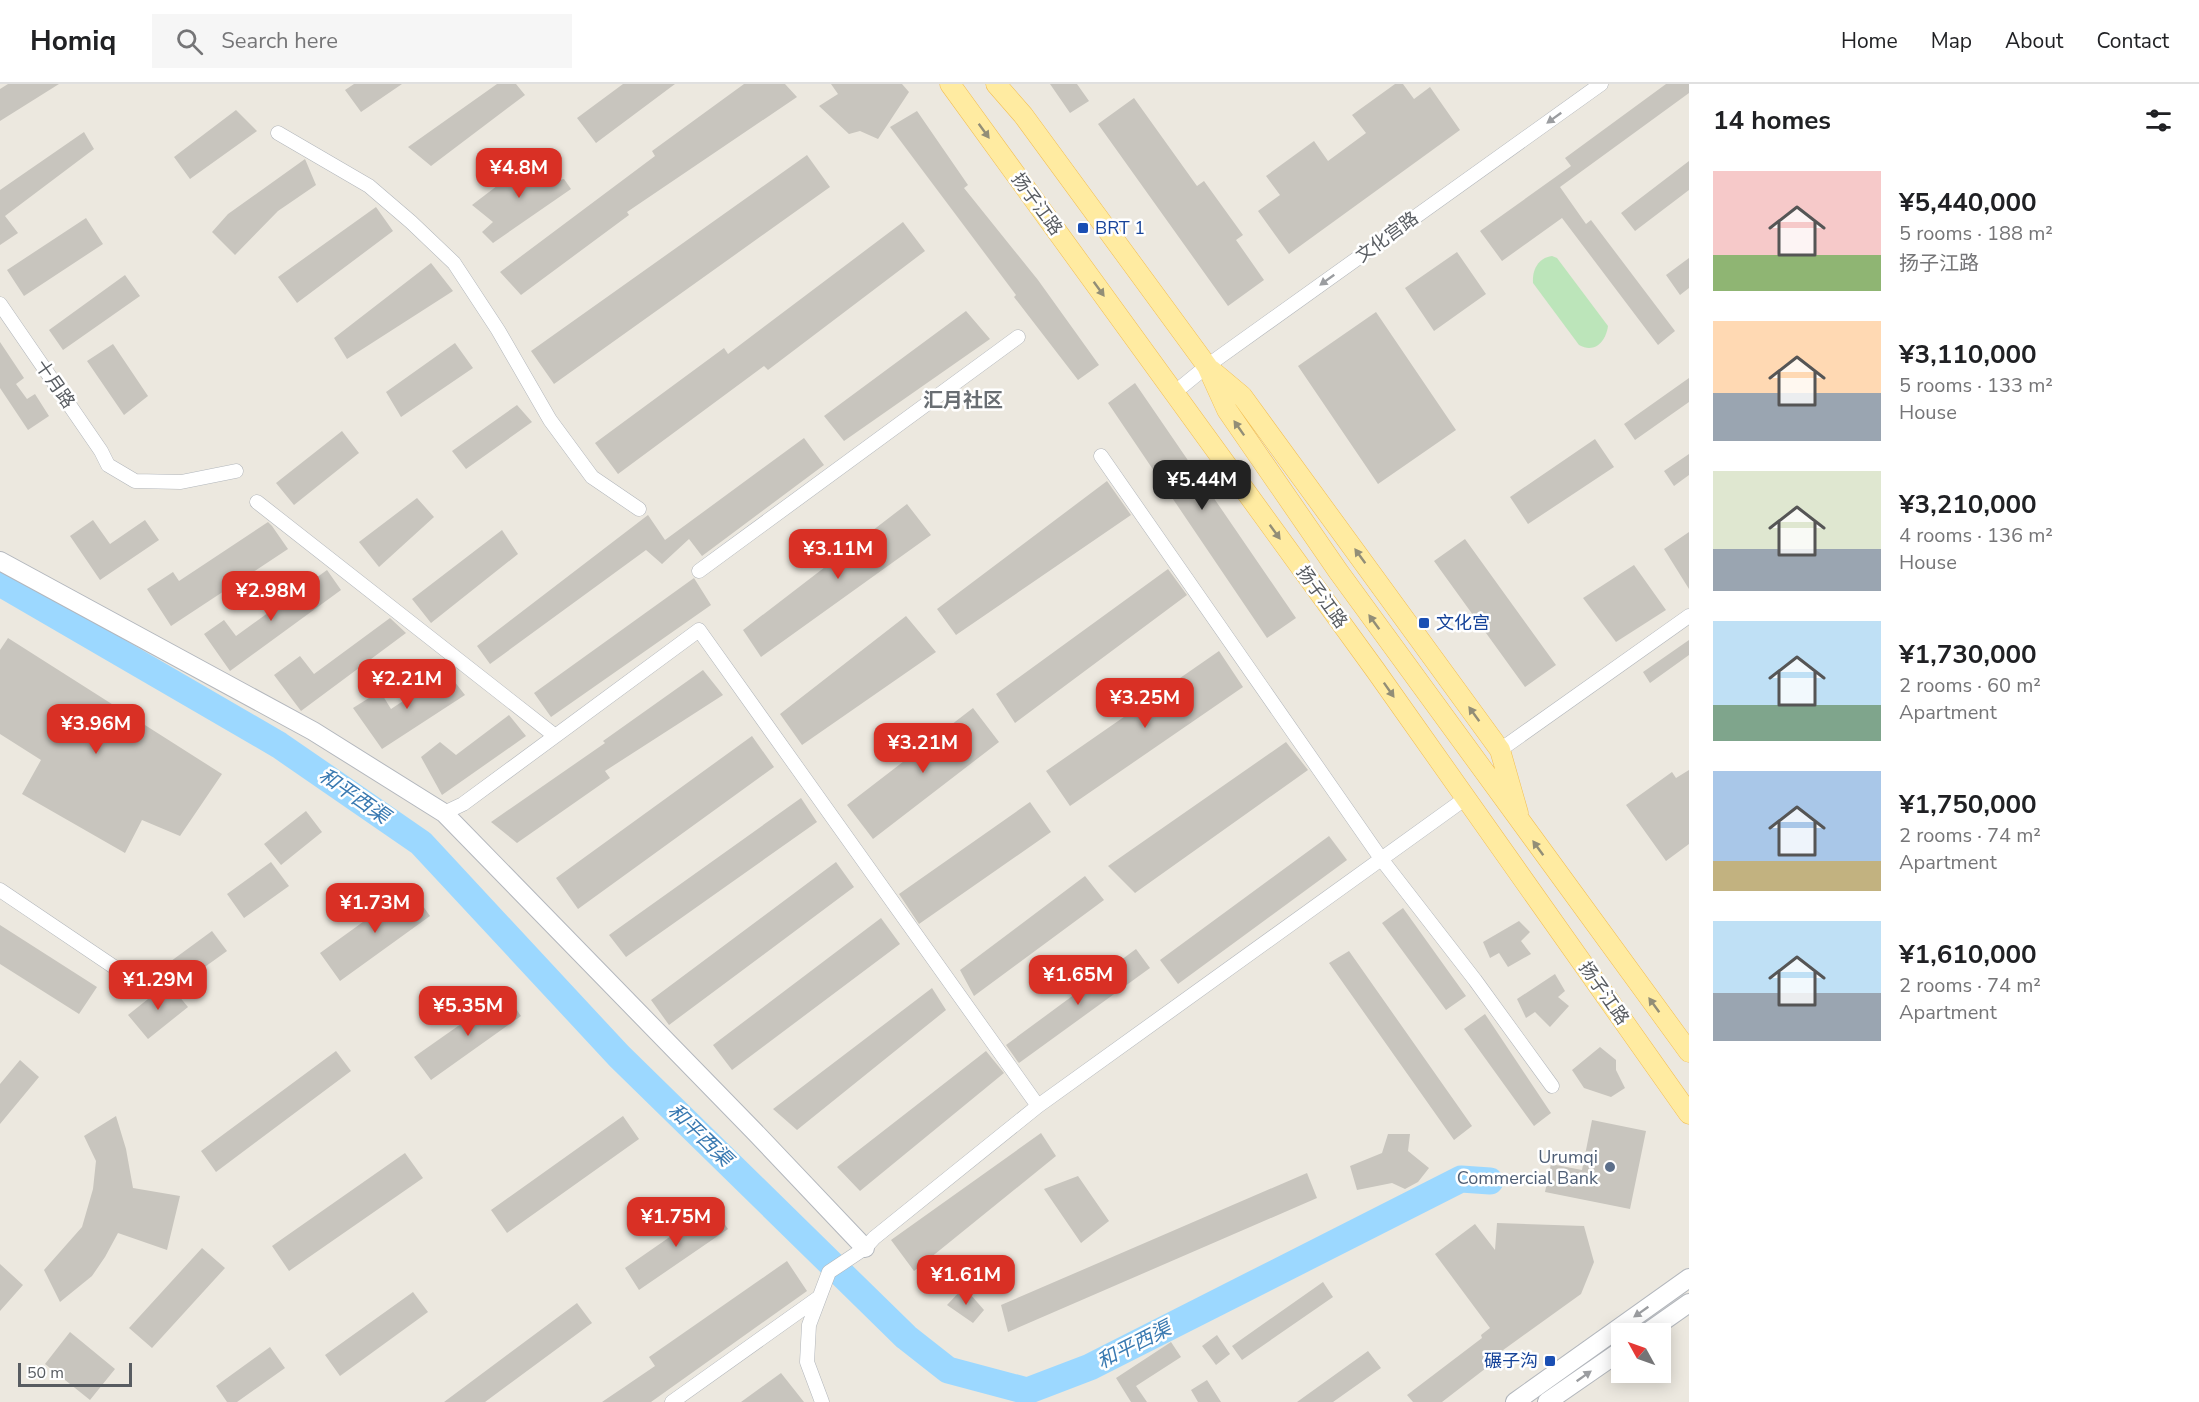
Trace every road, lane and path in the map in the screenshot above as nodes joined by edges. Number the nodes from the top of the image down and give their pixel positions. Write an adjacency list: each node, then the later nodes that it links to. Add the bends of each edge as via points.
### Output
1 (950, 84): 10 (main road, 扬子江路, one-way to 10)
2 (996, 84): 5 (main road, 扬子江路)
3 (1007, 84): 5 (main road)
4 (1601, 84): 9 (street, 文化宫路, one-way to 9)
5 (1023, 115): 9 (main road, 扬子江路)
6 (278, 133): 14 (street, via 369,186 454,263 550,420 592,477)
7 (0, 304): 12 (street, 十月路, via 108,465 135,481 181,482)
8 (1018, 337): 16 (street)
9 (1207, 366): 10 (street, 文化宫路); 19 (main road, one-way to 9, via 1242,396); 22 (main road, 扬子江路, one-way to 9, via 1227,410)
10 (1174, 393): 20 (main road, 扬子江路, one-way to 20)
11 (1101, 456): 23 (street)
12 (236, 471)
13 (257, 502): 18 (street)
14 (639, 509)
15 (0, 561): 21 (street, via 313,731)
16 (699, 571)
17 (1689, 616): 19 (street)
18 (554, 735): 21 (street, via 463,804); 28 (street, via 699,630)
19 (1500, 750): 22 (main road)
20 (1466, 798): 23 (street); 29 (main road, 扬子江路)
21 (444, 813): 30 (street)
22 (1521, 824): 26 (main road, 扬子江路, one-way to 22)
23 (1382, 860): 27 (street); 28 (street)
24 (0, 890): 25 (street)
25 (120, 971)
26 (1689, 1052)
27 (1552, 1086)
28 (1038, 1106): 30 (street)
29 (1689, 1114)
30 (864, 1248): 32 (street, via 829,1272)
31 (1689, 1278): 38 (street, one-way to 38)
32 (818, 1298): 36 (street); 37 (street, via 809,1325 807,1362)
33 (1689, 1303): 34 (street)
34 (1661, 1323)
35 (1611, 1358): 39 (street, one-way to 35)
36 (672, 1402)
37 (822, 1402)
38 (1515, 1402)
39 (1547, 1402)

